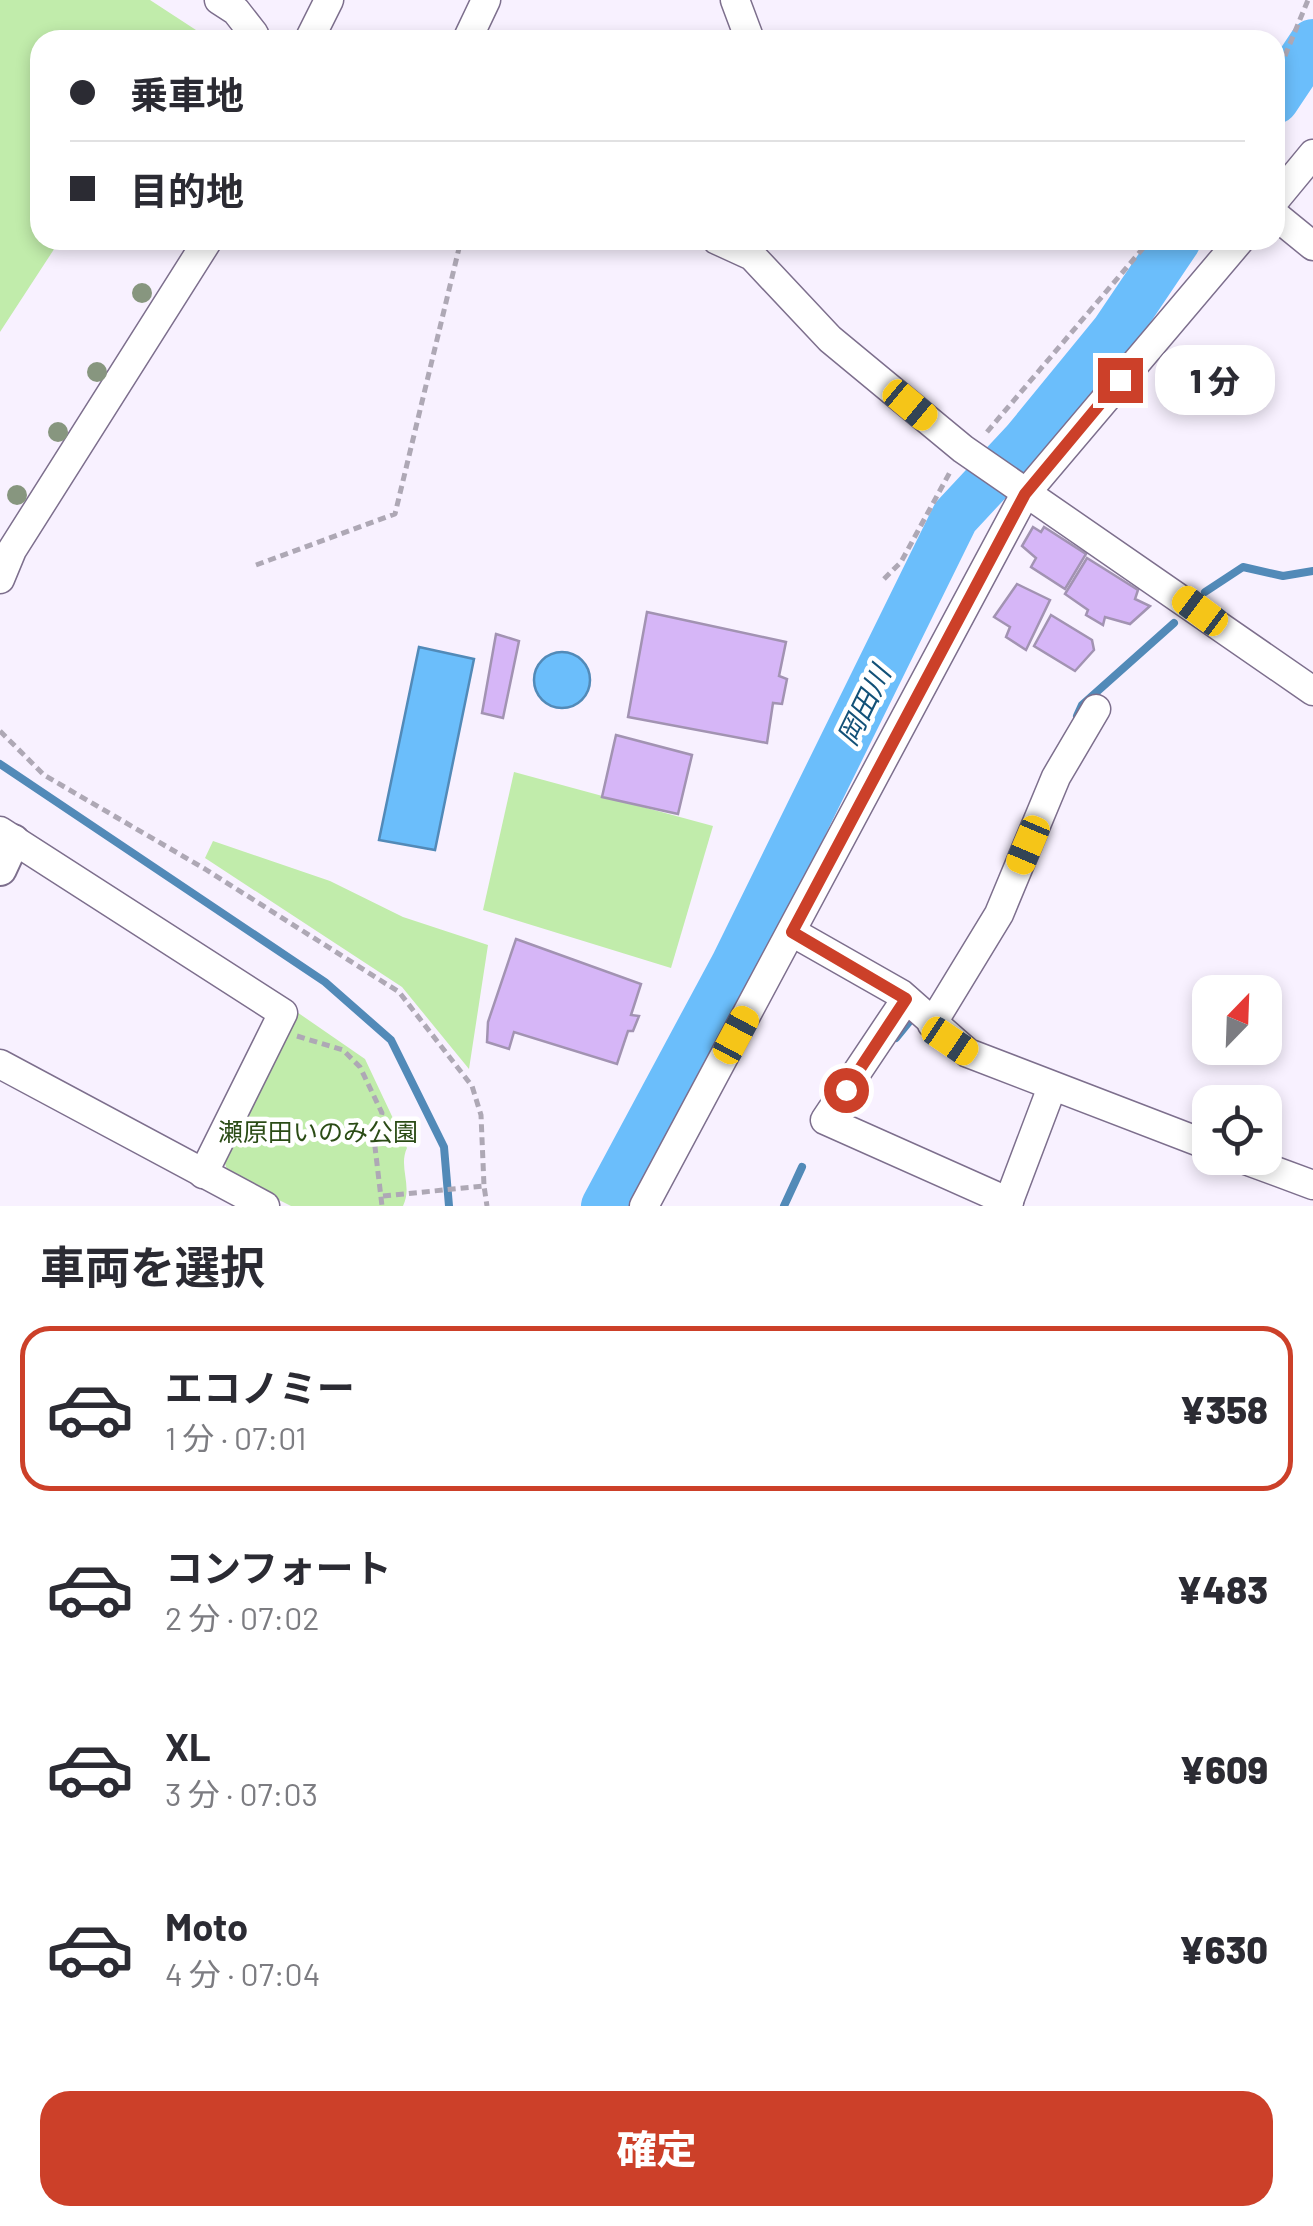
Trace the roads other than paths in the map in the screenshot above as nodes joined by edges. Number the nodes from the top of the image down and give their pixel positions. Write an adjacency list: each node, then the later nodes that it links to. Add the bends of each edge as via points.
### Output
1 (219, 0): 5 (street)
2 (329, 0): 6 (street)
3 (486, 0): 7 (street)
4 (735, 0): 8 (street)
5 (251, 30)
6 (314, 30)
7 (472, 30)
8 (746, 30)
9 (1313, 154): 10 (street)
10 (1285, 188)
11 (1285, 223): 12 (street)
12 (1313, 246)
13 (202, 250): 17 (street)
14 (754, 250): 16 (street, via 830,339)
15 (1231, 250): 16 (street)
16 (1020, 490): 18 (street); 21 (street)
17 (0, 579)
18 (1313, 691)
19 (1096, 709): 23 (street, via 1056,777 1000,914)
20 (4, 847): 27 (street, via 283,1013)
21 (792, 932): 22 (street); 32 (street)
22 (906, 999): 23 (street); 30 (street, via 826,1120)
23 (932, 1024): 25 (street, via 968,1054)
24 (0, 1064): 27 (street)
25 (1052, 1087): 26 (street); 30 (street)
26 (1192, 1139)
27 (203, 1174): 31 (street)
28 (1282, 1174): 29 (street)
29 (1313, 1185)
30 (1008, 1204)
31 (265, 1206)
32 (644, 1206)

